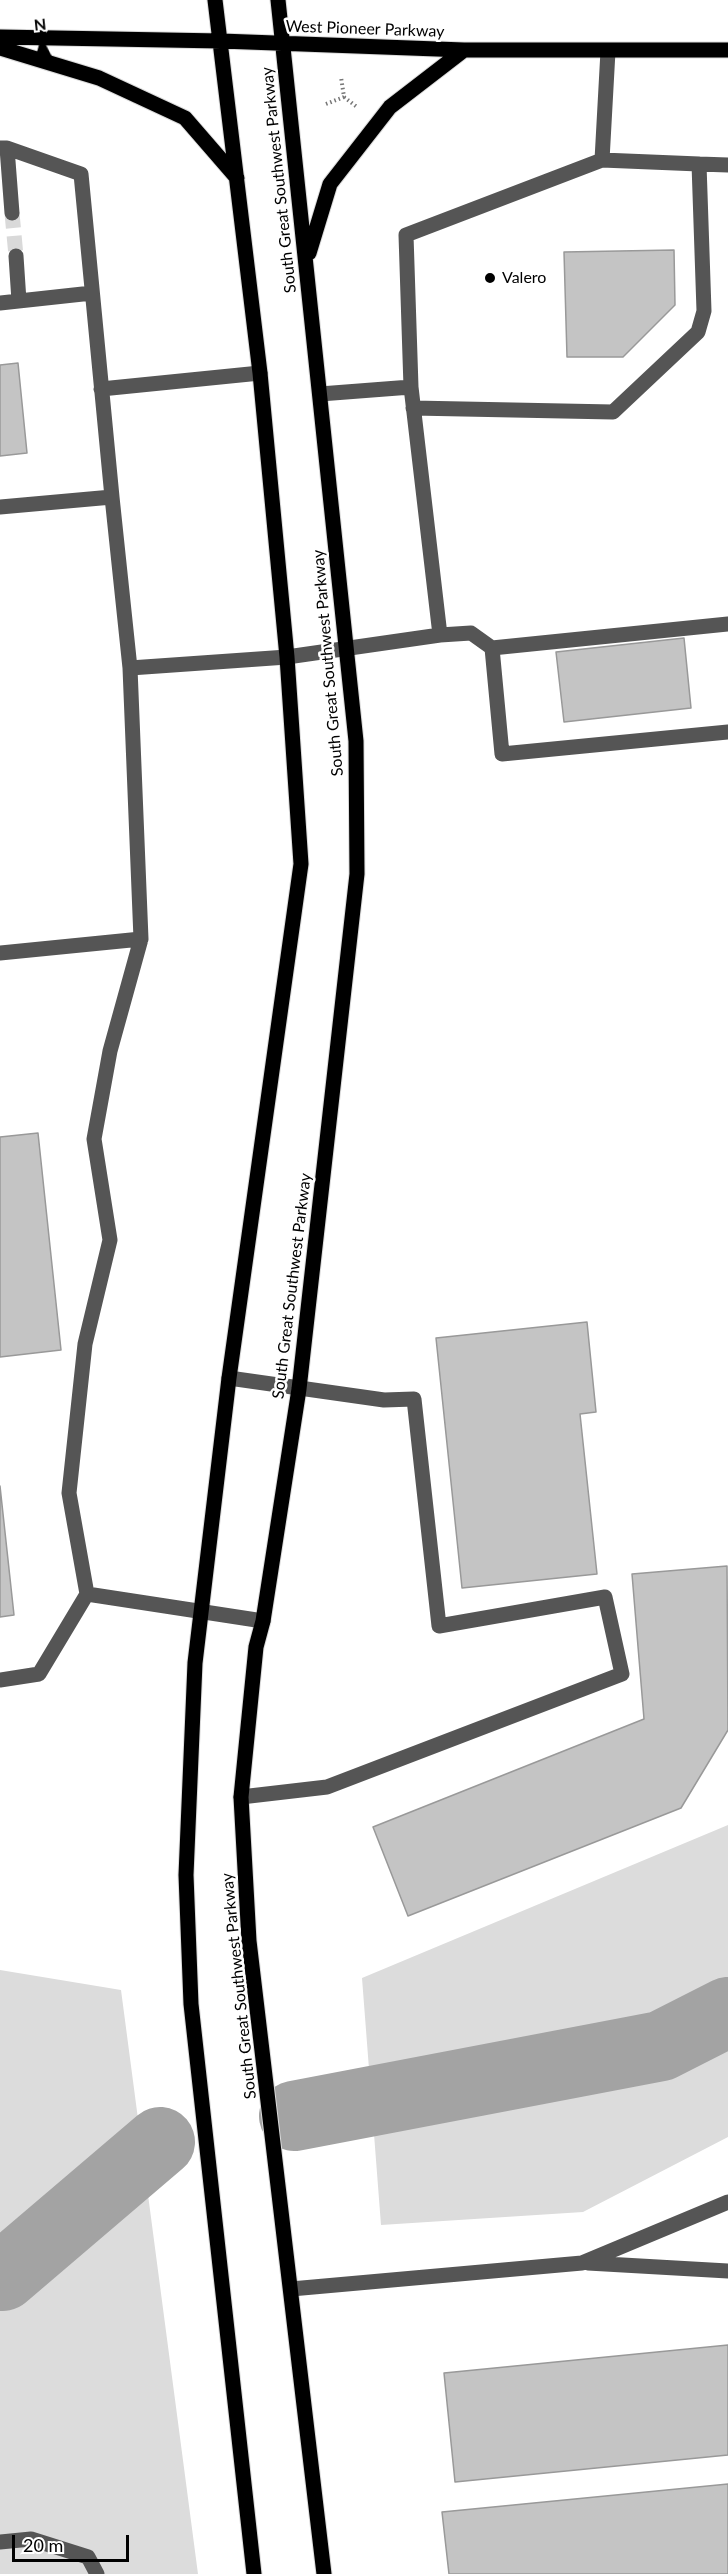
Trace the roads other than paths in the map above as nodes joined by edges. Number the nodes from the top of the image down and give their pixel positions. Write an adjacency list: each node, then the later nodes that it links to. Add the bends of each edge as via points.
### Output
1 (216, 0): 4 (main road)
2 (278, 0): 5 (main road, South Great Southwest Parkway)
3 (0, 37): 4 (main road, West Pioneer Parkway)
4 (221, 41): 5 (main road, West Pioneer Parkway); 14 (main road)
5 (281, 44): 7 (main road, West Pioneer Parkway); 17 (main road, South Great Southwest Parkway)
6 (0, 48): 14 (main road, via 99,78 185,118)
7 (464, 50): 9 (main road, West Pioneer Parkway); 17 (main road, via 390,107 330,184)
8 (728, 50): 9 (main road, West Pioneer Parkway)
9 (608, 51): 11 (lane)
10 (3, 148): 15 (lane); 18 (lane, via 81,174)
11 (602, 160): 12 (lane); 22 (lane, via 406,235)
12 (699, 164): 13 (lane); 25 (lane, via 704,311 698,332 613,412)
13 (728, 165)
14 (237, 178): 21 (main road)
15 (12, 213)
16 (16, 256): 19 (lane)
17 (306, 262): 24 (main road, South Great Southwest Parkway)
18 (92, 293): 19 (lane); 23 (lane)
19 (19, 301): 20 (lane)
20 (0, 303)
21 (260, 373): 23 (lane); 32 (main road)
22 (411, 387): 24 (lane); 25 (lane)
23 (101, 389): 26 (lane)
24 (320, 394): 31 (main road, South Great Southwest Parkway)
25 (413, 408): 29 (lane)
26 (112, 496): 27 (lane); 33 (lane)
27 (0, 507)
28 (728, 624): 30 (lane)
29 (440, 634): 30 (lane, via 471,633); 31 (lane)
30 (492, 648): 34 (lane, via 502,754)
31 (345, 650): 32 (lane); 38 (main road, South Great Southwest Parkway, via 356,741 357,874)
32 (287, 657): 33 (lane); 37 (main road, via 301,864)
33 (130, 668): 35 (lane)
34 (728, 732)
35 (141, 939): 36 (lane); 39 (lane, via 110,1051 94,1139 110,1240 85,1344 69,1493)
36 (0, 953)
37 (229, 1378): 38 (lane); 40 (main road)
38 (299, 1389): 41 (main road, South Great Southwest Parkway); 43 (lane, via 384,1400 414,1399 439,1626 605,1598 622,1674 327,1787)
39 (87, 1594): 40 (lane); 42 (lane, via 39,1674)
40 (202, 1612): 41 (lane); 50 (main road, via 195,1664 186,1875 191,2004)
41 (262, 1621): 43 (main road, South Great Southwest Parkway)
42 (0, 1680)
43 (241, 1797): 47 (main road, South Great Southwest Parkway, via 249,1941)
44 (728, 2202): 45 (lane)
45 (582, 2262): 46 (lane); 47 (lane)
46 (728, 2271)
47 (291, 2289): 51 (main road, South Great Southwest Parkway)
48 (0, 2542): 49 (lane, via 31,2539 88,2557)
49 (97, 2574)
50 (254, 2574)
51 (324, 2574)

